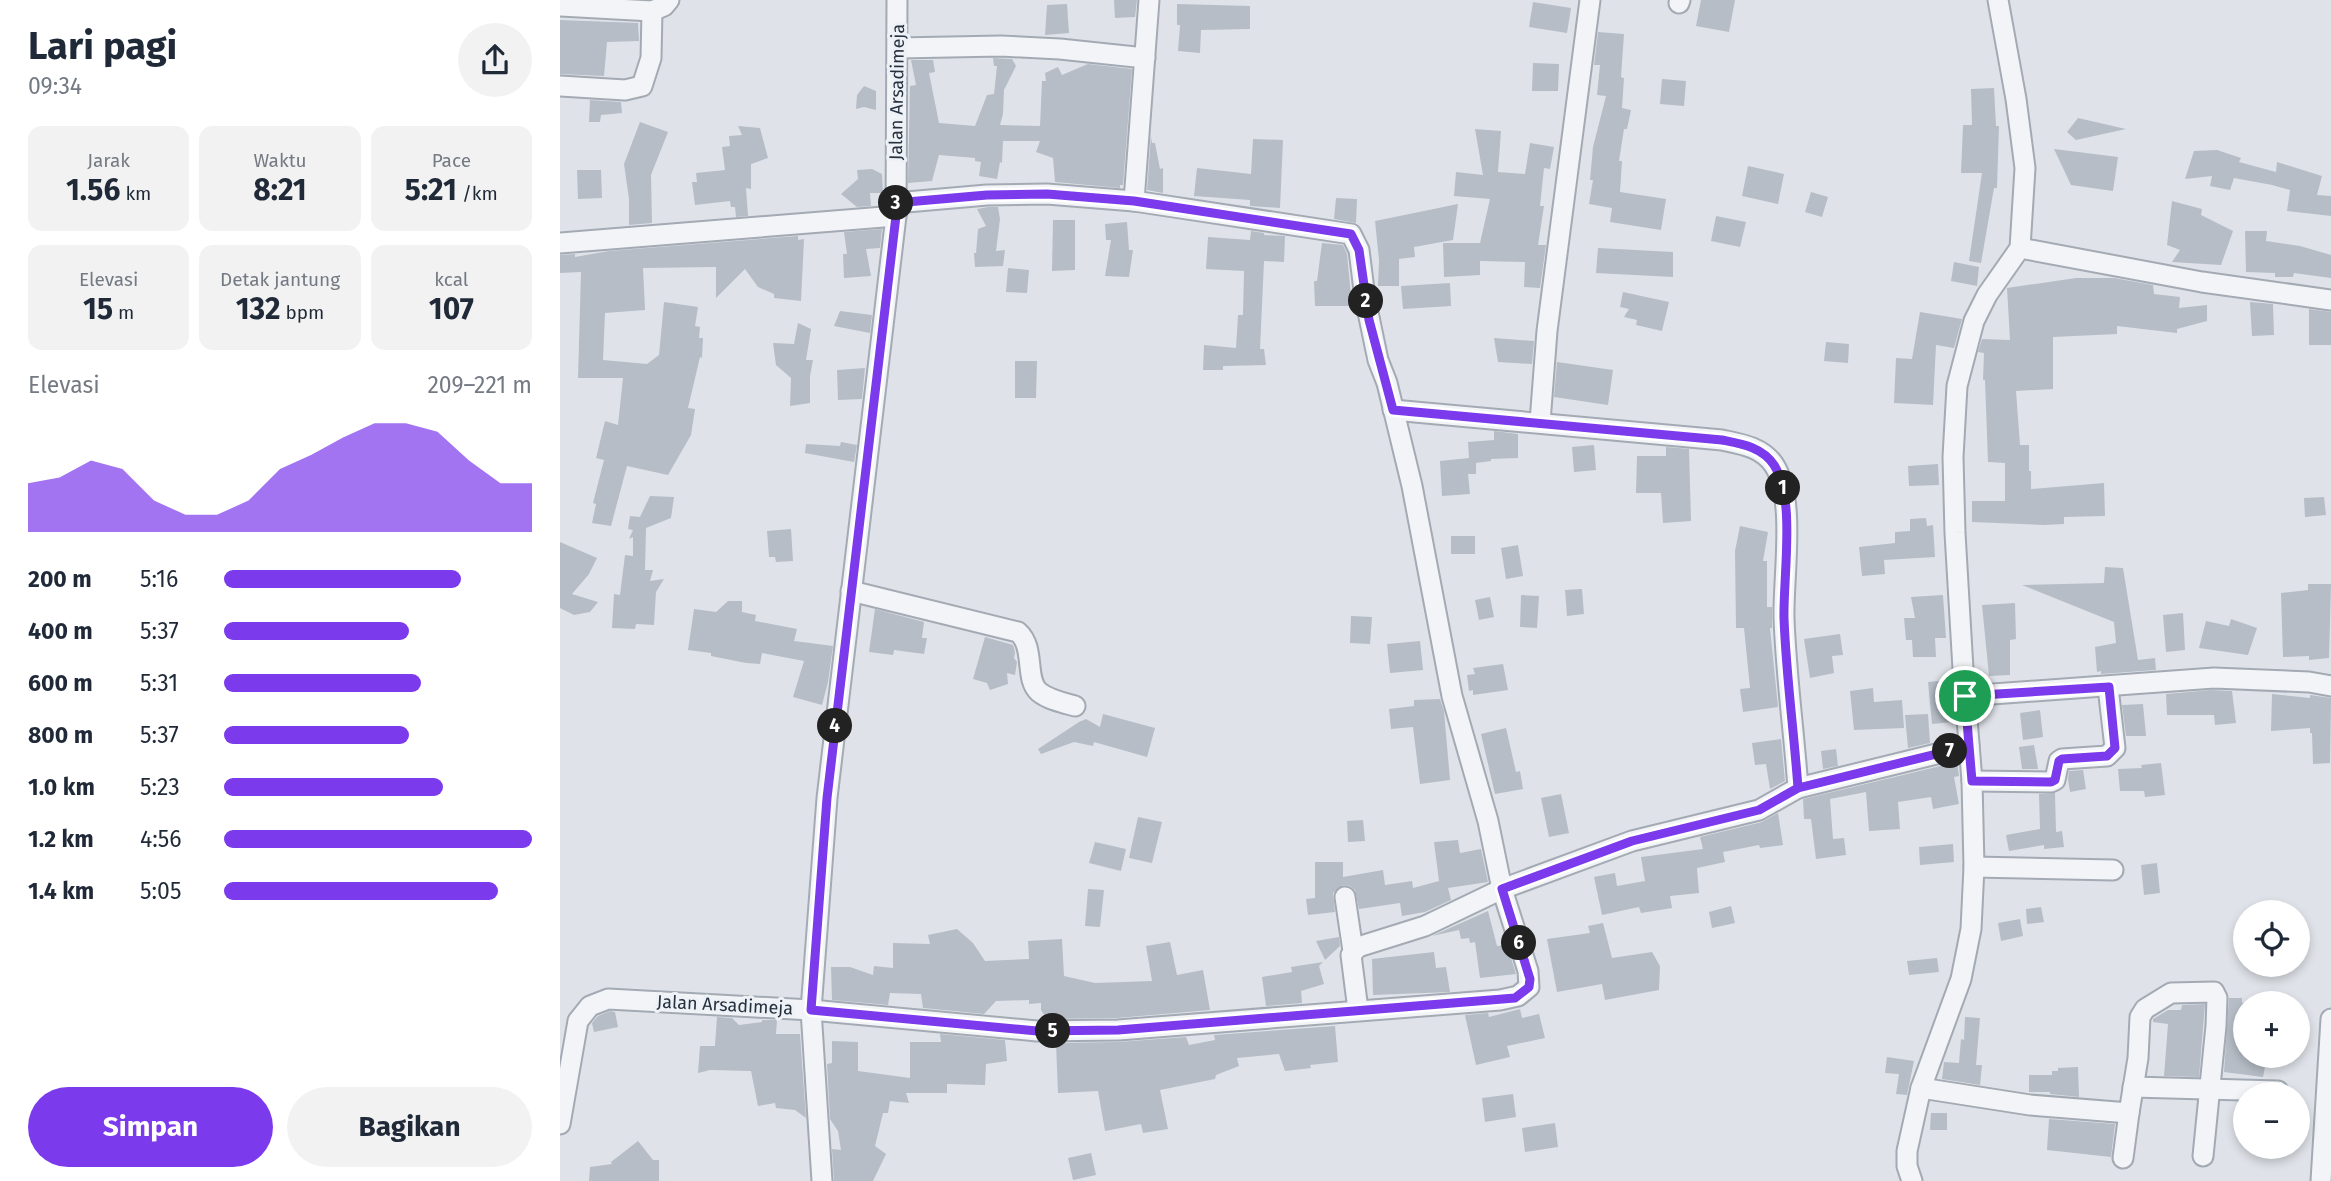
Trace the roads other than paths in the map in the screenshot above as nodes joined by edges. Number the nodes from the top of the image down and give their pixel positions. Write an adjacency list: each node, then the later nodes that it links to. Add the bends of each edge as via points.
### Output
1 (669, 0): 7 (street)
2 (897, 0): 8 (street, Jalan Arsadimeja)
3 (1149, 0): 9 (street)
4 (1590, 0): 17 (street, via 1547,331)
5 (1998, 0): 14 (street, via 2025,168)
6 (560, 6): 7 (street)
7 (652, 11): 10 (street, via 651,58 642,86 625,90)
8 (898, 48): 9 (street, via 1001,46); 12 (street, Jalan Arsadimeja)
9 (1145, 58): 11 (street)
10 (560, 86)
11 (1134, 201): 12 (street, via 987,195); 16 (street, via 1351,234 1359,250 1369,320)
12 (896, 209): 13 (street); 18 (street, Jalan Arsadimeja)
13 (560, 243)
14 (2020, 248): 15 (street, via 2202,282); 21 (street, via 1974,321 1957,386 1955,520)
15 (2331, 300)
16 (1393, 410): 17 (street); 28 (street, via 1452,696 1488,821)
17 (1540, 422): 25 (street, via 1722,440 1760,450 1774,465 1786,509 1784,618)
18 (851, 591): 22 (street, via 1017,632 1024,638 1034,686 1052,699); 31 (street, Jalan Arsadimeja, via 827,798)
19 (2331, 686): 20 (street, via 2214,678)
20 (2109, 687): 21 (street); 24 (street, via 2112,753 2062,759 2051,782)
21 (1965, 696): 23 (street)
22 (1075, 706)
23 (1969, 746): 24 (street); 25 (street)
24 (1972, 781): 26 (street)
25 (1798, 788): 28 (street, via 1759,810 1632,841)
26 (1974, 867): 27 (street); 35 (street, via 1971,929 1961,979)
27 (2113, 870)
28 (1502, 889): 30 (street, via 1425,926); 32 (street, via 1528,971 1529,987 1524,992 1500,1000)
29 (1345, 897): 30 (street)
30 (1353, 951): 32 (street)
31 (811, 1010): 32 (street, via 1037,1031 1118,1030); 39 (street, Jalan Arsadimeja, via 608,999 590,1006 578,1021); 43 (street)
32 (1358, 1010)
33 (2331, 1019): 45 (street)
34 (2133, 1087): 36 (street); 36 (street, via 2140,1017 2145,1009 2171,993 2210,992 2217,998); 38 (street)
35 (1921, 1088): 38 (street, via 2030,1105); 42 (street, via 1908,1151)
36 (2211, 1089): 37 (street); 40 (street)
37 (2233, 1090)
38 (2129, 1113): 41 (street)
39 (560, 1124)
40 (2203, 1157)
41 (2123, 1158)
42 (1909, 1174): 44 (street)
43 (822, 1181)
44 (1892, 1181)
45 (2321, 1181)

